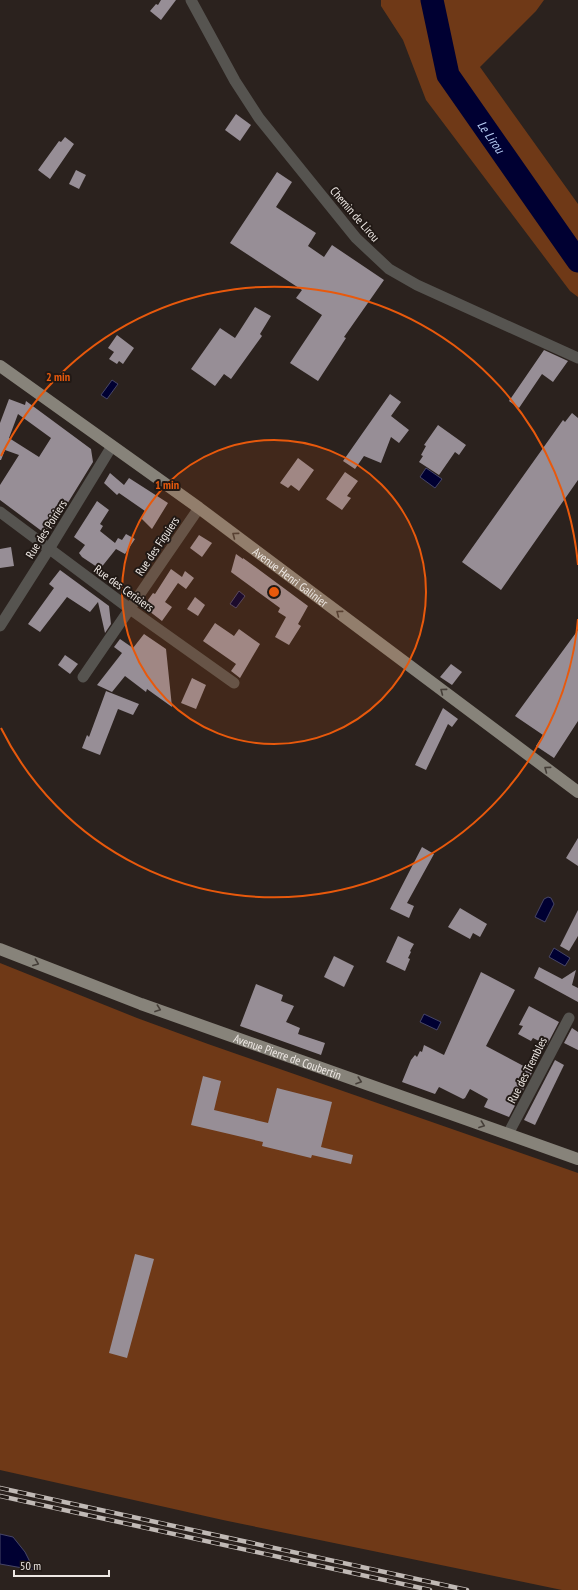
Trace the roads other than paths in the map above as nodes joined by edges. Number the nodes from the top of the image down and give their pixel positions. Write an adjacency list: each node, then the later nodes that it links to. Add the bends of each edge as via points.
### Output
1 (191, 0): 2 (street, Chemin de Lirou, via 235,81 259,118 356,238 389,269 417,285)
2 (578, 358)
3 (0, 366): 4 (main road, Avenue Henri Galinier)
4 (112, 446): 5 (main road, Avenue Henri Galinier); 7 (street, Rue des Poiriers)
5 (198, 508): 8 (street, Rue des Figuiers); 12 (main road, Avenue Henri Galinier, one-way to 5)
6 (0, 512): 7 (street, Rue des Cerisiers)
7 (49, 549): 8 (street, Rue des Cerisiers); 9 (street, Rue des Poiriers)
8 (130, 609): 10 (street, Rue des Figuiers); 11 (street, Rue des Cerisiers)
9 (0, 626)
10 (83, 677)
11 (234, 683)
12 (578, 792)
13 (0, 948): 15 (main road, Avenue Pierre de Coubertin, one-way to 15, via 141,1004)
14 (569, 1018): 15 (street, Rue des Trembles)
15 (508, 1134): 16 (main road, Avenue Pierre de Coubertin)
16 (578, 1158)

